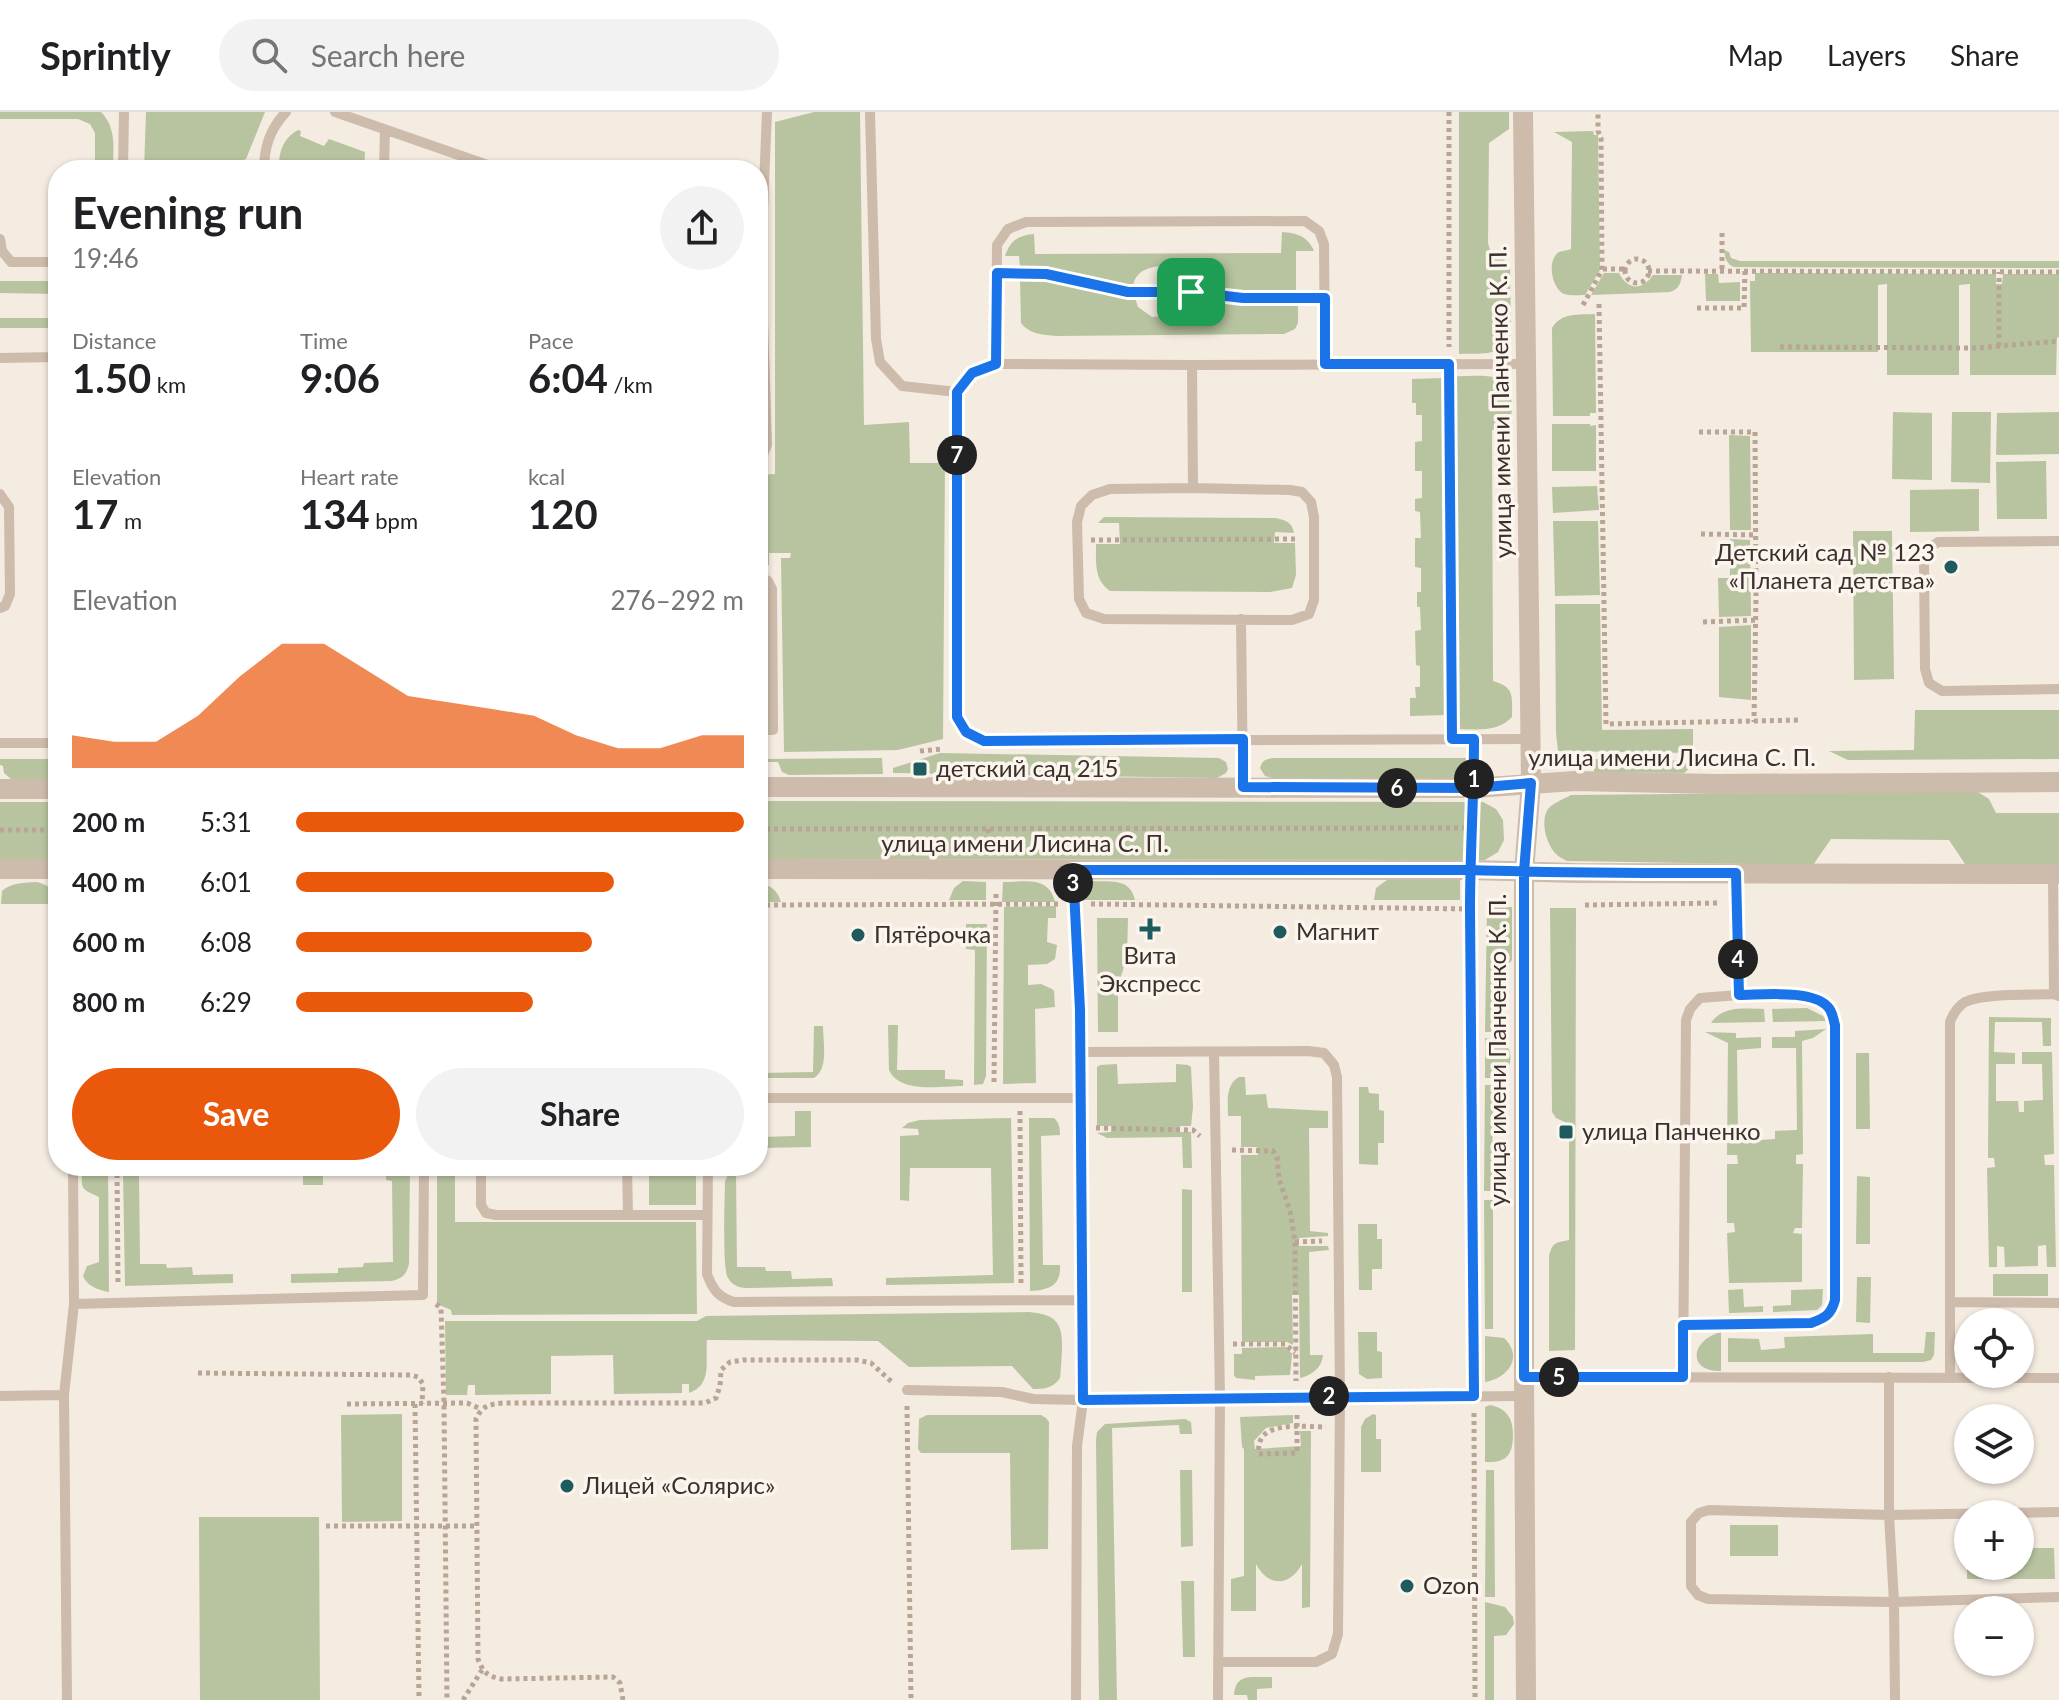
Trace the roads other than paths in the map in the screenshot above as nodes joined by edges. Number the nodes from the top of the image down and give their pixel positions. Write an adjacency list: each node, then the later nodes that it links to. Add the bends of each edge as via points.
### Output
1 (124, 112): 8 (lane)
2 (286, 112): 9 (lane, via 277,121)
3 (335, 112): 7 (lane)
4 (767, 112): 12 (lane)
5 (870, 112): 21 (lane, via 880,362 902,386)
6 (1523, 112): 19 (street, улица имени Панченко К. П.)
7 (385, 130): 10 (lane); 11 (lane)
8 (123, 160)
9 (264, 160)
10 (384, 160)
11 (473, 160)
12 (764, 160)
13 (0, 239): 14 (lane, via 11,262)
14 (48, 262)
15 (48, 357): 16 (lane)
16 (0, 358)
17 (996, 364): 18 (lane, via 997,245 1008,229 1026,222 1305,221 1319,231 1324,244); 20 (lane); 21 (lane, via 972,373)
18 (1325, 364): 19 (lane); 20 (lane)
19 (1526, 364): 31 (street, улица имени Панченко К. П.)
20 (1192, 365): 22 (lane)
21 (957, 392): 30 (lane, via 957,717 966,732 984,741)
22 (1193, 488): 27 (lane, via 1290,490 1302,492 1311,502 1314,600 1309,614 1292,620); 27 (lane, via 1110,489 1092,495 1081,506 1077,522 1079,599 1086,613 1104,619)
23 (0, 494): 26 (lane, via 9,507 10,594)
24 (2059, 541): 28 (lane, via 1938,542 1924,560 1929,683 1942,691)
25 (768, 581): 29 (lane, via 773,730)
26 (0, 608)
27 (1241, 619): 30 (lane)
28 (2059, 689)
29 (768, 730)
30 (1243, 739): 31 (lane); 37 (lane)
31 (1530, 739): 35 (street, улица имени Панченко К. П.)
32 (0, 743): 33 (lane)
33 (48, 743)
34 (2059, 782): 35 (street, улица имени Лисина С. П.)
35 (1531, 783): 37 (street, улица имени Лисина С. П., via 1474,788); 44 (street, улица имени Панченко К. П.)
36 (768, 787): 37 (street, улица имени Лисина С. П.)
37 (1243, 787)
38 (0, 789): 39 (street)
39 (48, 789)
40 (0, 869): 41 (street)
41 (48, 869)
42 (768, 869): 43 (street, улица имени Лисина С. П.)
43 (1073, 870): 44 (street, улица имени Лисина С. П.); 49 (lane)
44 (1524, 872): 45 (street, улица имени Лисина С. П.); 69 (street, улица имени Панченко К. П.)
45 (1736, 873): 46 (street, улица имени Лисина С. П.); 47 (lane)
46 (2056, 874): 48 (lane)
47 (1739, 995): 64 (lane, via 1700,998 1686,1020); 64 (lane, via 1805,995 1831,1009 1835,1300 1832,1310 1811,1323)
48 (2057, 995): 61 (lane, via 1984,997 1955,1010 1950,1022)
49 (1080, 1052): 50 (lane); 52 (lane)
50 (1214, 1052): 73 (lane, via 1308,1051 1324,1053 1334,1065); 74 (lane)
51 (768, 1098): 52 (lane)
52 (1080, 1098): 60 (lane)
53 (73, 1176): 63 (lane)
54 (424, 1176): 63 (lane, via 423,1295)
55 (481, 1176): 58 (lane, via 486,1213)
56 (627, 1176): 58 (lane)
57 (708, 1176): 59 (lane)
58 (628, 1215): 59 (lane)
59 (707, 1215): 60 (lane, via 707,1274 720,1298 734,1302)
60 (1081, 1300): 75 (lane)
61 (1951, 1302): 62 (lane); 67 (lane)
62 (2059, 1303)
63 (74, 1304): 71 (lane)
64 (1683, 1325): 65 (lane)
65 (1683, 1377): 66 (lane); 69 (lane)
66 (1889, 1377): 67 (lane); 77 (lane)
67 (1950, 1378): 68 (lane)
68 (2059, 1378)
69 (1524, 1386): 73 (lane, via 1474,1396); 84 (street, улица имени Панченко К. П.)
70 (907, 1390): 75 (lane)
71 (64, 1395): 72 (lane); 81 (lane)
72 (0, 1396)
73 (1340, 1396): 74 (lane); 80 (lane, via 1338,1634 1332,1654 1316,1662)
74 (1220, 1397): 75 (lane); 80 (lane)
75 (1083, 1400): 82 (lane, via 1077,1446)
76 (2059, 1512): 77 (lane)
77 (1889, 1515): 79 (lane); 79 (lane, via 1699,1513 1691,1522 1691,1586 1708,1599)
78 (2059, 1597): 79 (lane)
79 (1894, 1602): 85 (lane)
80 (1218, 1662): 83 (lane)
81 (67, 1700)
82 (1076, 1700)
83 (1218, 1700)
84 (1526, 1700)
85 (1895, 1700)

